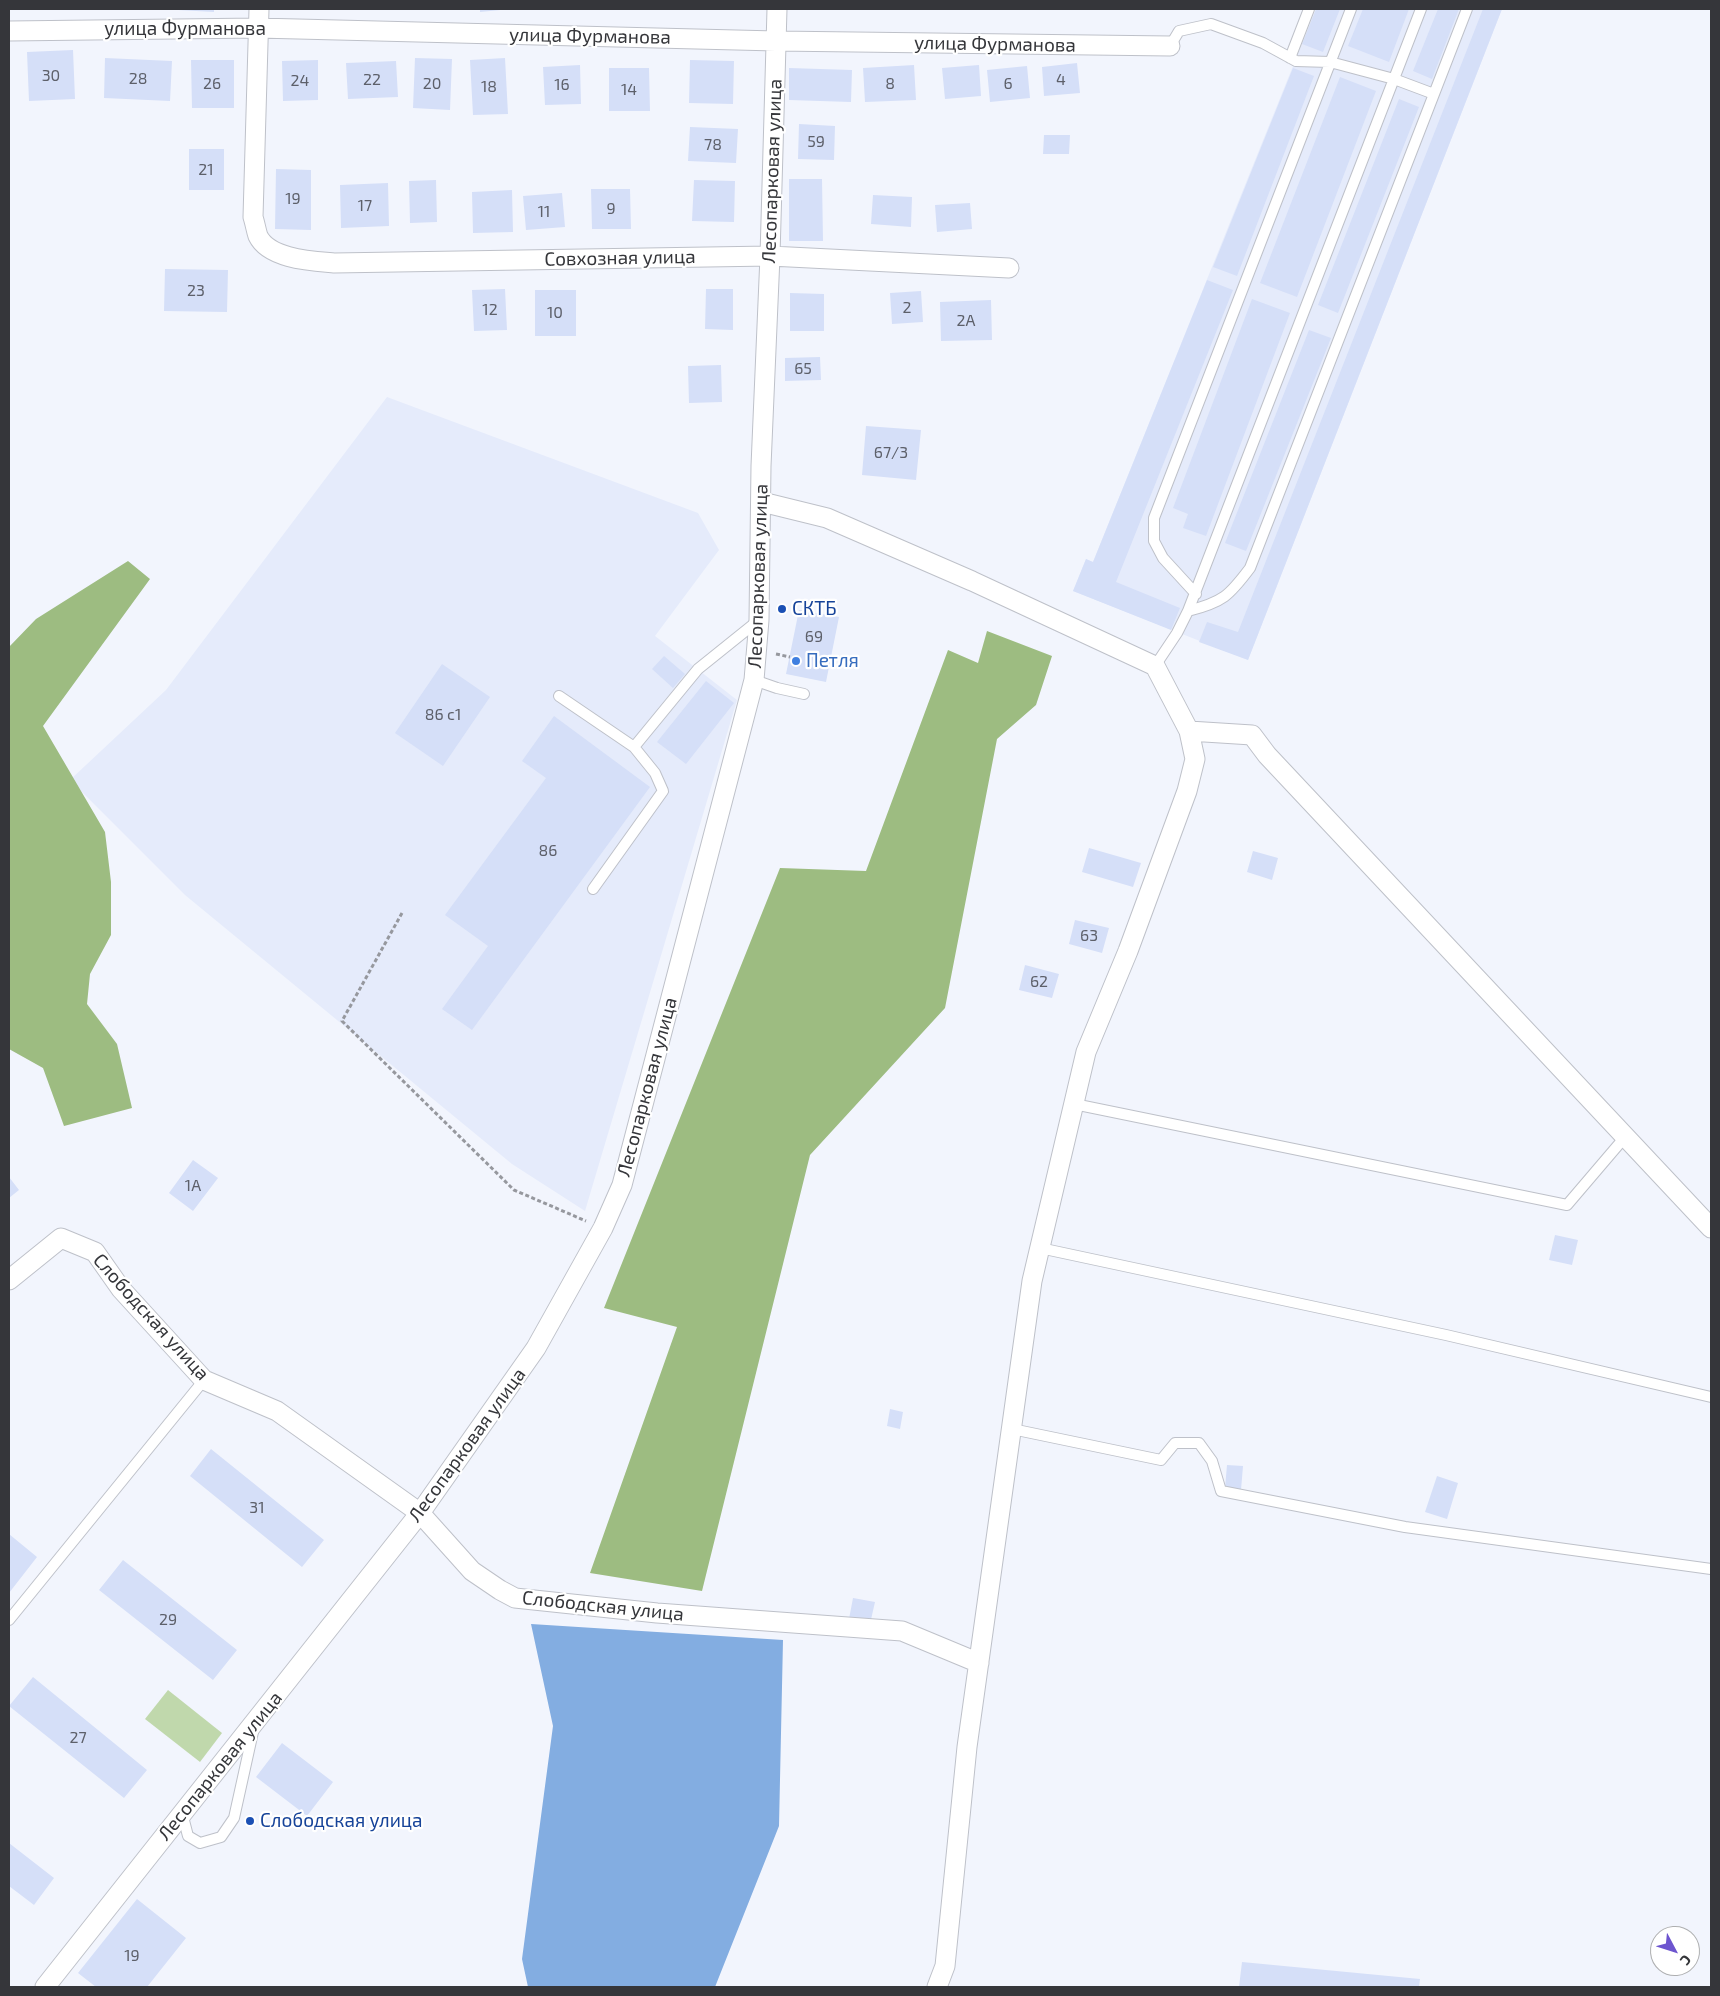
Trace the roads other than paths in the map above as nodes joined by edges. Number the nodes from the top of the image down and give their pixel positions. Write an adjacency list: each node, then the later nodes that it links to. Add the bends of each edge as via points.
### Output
1 (259, 9): 7 (street, Совхозная улица)
2 (777, 9): 11 (street, Лесопарковая улица)
3 (1309, 9): 13 (lane)
4 (1351, 9): 14 (lane)
5 (1421, 9): 15 (lane)
6 (1467, 9): 16 (lane)
7 (258, 28): 9 (street, улица Фурманова); 11 (street, улица Фурманова); 17 (street, Совхозная улица, via 253,217 258,238 272,250 299,260 334,263)
8 (9, 31): 9 (street, улица Фурманова)
9 (29, 31): 10 (street)
10 (9, 37)
11 (776, 41): 12 (street, улица Фурманова); 17 (street, Лесопарковая улица)
12 (1170, 46): 13 (lane, via 1178,31 1211,24 1263,43)
13 (1290, 58): 14 (lane)
14 (1330, 62): 15 (lane); 20 (lane, via 1154,518 1154,542 1163,558)
15 (1394, 79): 16 (lane); 20 (lane)
16 (1434, 94): 21 (lane, via 1250,568 1234,589 1214,604)
17 (770, 256): 18 (street, Совхозная улица); 19 (street, Лесопарковая улица)
18 (1009, 268)
19 (762, 502): 22 (street, Лесопарковая улица); 23 (street, via 827,518)
20 (1196, 594): 21 (lane)
21 (1188, 611): 23 (lane)
22 (760, 620): 24 (street, Лесопарковая улица); 28 (lane, via 698,669)
23 (1155, 666): 27 (street)
24 (754, 680): 25 (lane); 38 (street, Лесопарковая улица, via 622,1185 603,1228 536,1348)
25 (804, 694)
26 (559, 696): 28 (lane)
27 (1189, 731): 30 (street, via 1195,759 1187,791 1128,951 1086,1052); 31 (street, via 1252,735 1267,755)
28 (634, 747): 29 (lane, via 655,773 663,791)
29 (593, 888)
30 (1074, 1104): 31 (lane, via 1567,1205); 33 (street)
31 (1626, 1137): 32 (street)
32 (1711, 1228)
33 (1040, 1248): 36 (lane, via 1446,1335); 37 (street, via 1032,1281)
34 (9, 1280): 35 (street, Слободская улица, via 61,1238 95,1252 120,1289)
35 (204, 1380): 38 (street, Слободская улица, via 277,1411); 40 (lane)
36 (1711, 1397)
37 (1012, 1429): 39 (lane, via 1161,1460 1175,1444 1199,1443 1212,1461 1221,1490 1405,1527); 41 (street)
38 (420, 1513): 41 (street, Слободская улица, via 472,1571 515,1598 657,1613 902,1631); 42 (street, Лесопарковая улица)
39 (1711, 1569)
40 (9, 1620)
41 (979, 1663): 45 (street, via 945,1966)
42 (255, 1722): 43 (street, Лесопарковая улица); 43 (lane, via 234,1818 221,1836 200,1843 188,1836)
43 (182, 1812): 44 (street, Лесопарковая улица)
44 (44, 1987)
45 (937, 1987)

